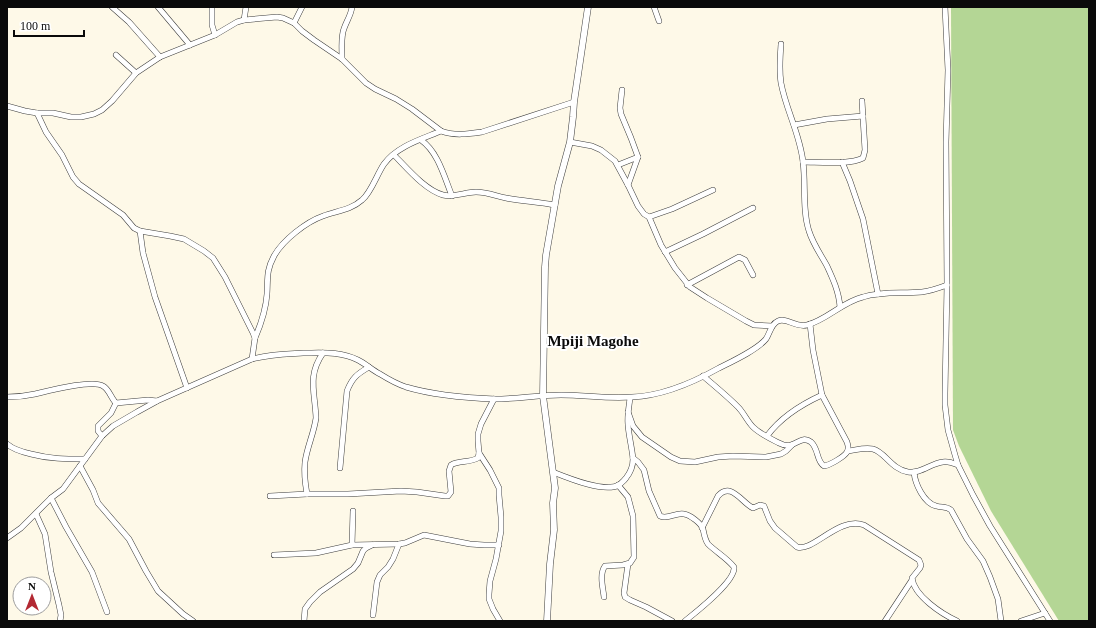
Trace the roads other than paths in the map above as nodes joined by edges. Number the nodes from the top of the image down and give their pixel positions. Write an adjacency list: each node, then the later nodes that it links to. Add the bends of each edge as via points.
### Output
1 (112, 7): 17 (street)
2 (158, 7): 15 (street)
3 (212, 7): 13 (street)
4 (246, 7): 10 (street)
5 (302, 7): 12 (street)
6 (352, 7): 18 (street, via 343,31)
7 (588, 7): 22 (street)
8 (654, 7): 11 (street)
9 (945, 7): 45 (street, via 948,70)
10 (244, 20): 12 (street, via 277,17); 13 (street)
11 (659, 21)
12 (294, 23): 18 (street)
13 (215, 35): 15 (street)
14 (781, 44): 26 (street, via 779,65 782,85)
15 (190, 45): 17 (street)
16 (116, 55): 19 (street)
17 (160, 57): 19 (street)
18 (342, 59): 27 (street, via 366,83 412,109)
19 (136, 73): 24 (street, via 112,101 94,114 71,117)
20 (622, 90): 31 (street, via 621,114)
21 (862, 101): 25 (street)
22 (574, 102): 27 (street, via 482,132 454,134); 29 (street)
23 (7, 106): 24 (street)
24 (37, 113): 41 (street, via 79,184)
25 (863, 116): 26 (street); 33 (street, via 863,158)
26 (794, 125): 32 (street)
27 (441, 131): 28 (street)
28 (420, 140): 30 (street); 37 (street, via 427,144 435,156)
29 (570, 142): 34 (street, via 601,150); 38 (street)
30 (394, 155): 37 (street, via 433,190); 50 (street, via 385,163 362,200 345,210 314,220 295,233 279,249 269,269 265,307)
31 (638, 157): 34 (street); 35 (street)
32 (803, 162): 33 (street); 47 (street, via 808,229 836,287)
33 (842, 162): 46 (street, via 863,219)
34 (618, 165): 35 (street)
35 (628, 185): 40 (street, via 638,206)
36 (714, 190): 40 (street)
37 (452, 196): 38 (street, via 477,192)
38 (555, 204): 57 (street, via 545,267)
39 (753, 208): 42 (street)
40 (649, 217): 42 (street)
41 (140, 231): 50 (street, via 184,239 213,258); 55 (street, via 155,297)
42 (665, 252): 44 (street)
43 (753, 275): 44 (street, via 745,260 739,257)
44 (687, 285): 49 (street, via 746,322)
45 (947, 285): 46 (street, via 920,292); 72 (street, via 945,405 948,430)
46 (878, 294): 47 (street, via 853,300)
47 (840, 307): 48 (street)
48 (810, 324): 49 (street, via 799,326 783,320); 56 (street)
49 (772, 326): 54 (street, via 767,338 760,344)
50 (255, 338): 52 (street)
51 (323, 353): 52 (street, via 277,354); 53 (street, via 348,356); 78 (street, via 316,364 313,376 316,418 305,462)
52 (252, 360): 55 (street)
53 (369, 367): 60 (street, via 391,380 417,390); 74 (street, via 355,376 349,384)
54 (703, 376): 59 (street, via 662,392); 65 (street, via 737,406 754,427)
55 (187, 388): 61 (street)
56 (822, 395): 65 (street, via 791,412); 68 (street, via 847,442)
57 (543, 396): 59 (street); 60 (street); 75 (street)
58 (7, 397): 62 (street, via 97,384 106,388)
59 (630, 398): 63 (street)
60 (494, 399): 69 (street, via 478,434)
61 (158, 401): 62 (street); 64 (street, via 122,421)
62 (116, 403): 64 (street, via 112,413 98,426)
63 (628, 412): 67 (street, via 633,426 642,437 680,461 695,462 733,456 766,457 781,454); 70 (street)
64 (102, 436): 71 (street)
65 (767, 436): 67 (street, via 780,443)
66 (7, 444): 71 (street, via 18,451 42,457)
67 (792, 445): 68 (street, via 802,440 810,442 824,466 846,454)
68 (848, 450): 76 (street, via 875,449 893,466 903,471)
69 (479, 453): 78 (street, via 476,460 450,465 451,492 448,496 401,491); 88 (street, via 499,488 502,518)
70 (633, 458): 77 (street, via 630,473); 83 (street, via 644,470 651,497 660,516 690,516)
71 (85, 459): 73 (street)
72 (958, 464): 76 (street, via 943,462); 94 (street, via 990,526)
73 (80, 466): 80 (street, via 63,489); 98 (street, via 98,503 129,539 158,591)
74 (340, 468)
75 (553, 472): 77 (street, via 592,485); 101 (street, via 554,530)
76 (914, 472): 106 (street, via 920,491 931,504 951,510 983,561 994,586)
77 (618, 485): 90 (street, via 628,498 633,516 634,557)
78 (306, 494): 79 (street)
79 (270, 496)
80 (52, 498): 82 (street); 93 (street, via 88,565)
81 (353, 511): 87 (street)
82 (36, 514): 84 (street); 97 (street, via 45,534)
83 (702, 528): 91 (street, via 721,492 731,492 753,508 764,506 775,528 800,548 849,524 864,526 919,560 920,568); 103 (street, via 705,539 733,565 734,572 716,595)
84 (7, 538)
85 (375, 544): 86 (street); 87 (street); 99 (street, via 363,551 353,569 310,602 305,609)
86 (398, 544): 88 (street, via 424,535 459,542); 95 (street, via 393,559 377,582)
87 (352, 545): 89 (street, via 316,553)
88 (499, 545): 100 (street, via 489,594)
89 (274, 555)
90 (628, 564): 92 (street, via 604,566); 96 (street, via 625,597)
91 (912, 580): 104 (street); 105 (street, via 920,594 933,607)
92 (604, 597)
93 (107, 612)
94 (1045, 613): 107 (street); 108 (street)
95 (373, 614)
96 (664, 619): 102 (street)
97 (60, 621)
98 (193, 621)
99 (304, 621)
100 (500, 621)
101 (547, 621)
102 (672, 621)
103 (685, 621)
104 (885, 621)
105 (957, 621)
106 (1001, 621)
107 (1021, 621)
108 (1050, 621)

